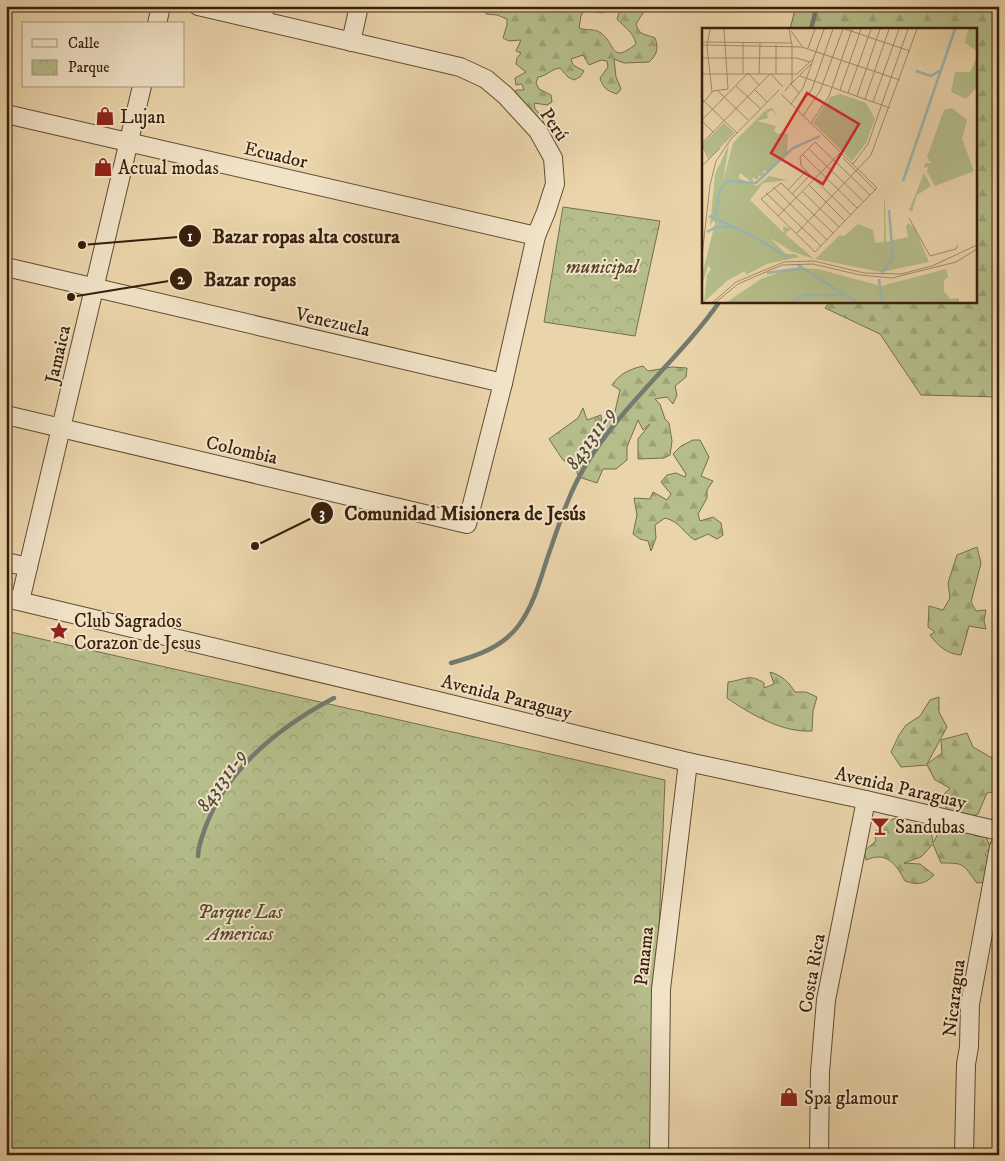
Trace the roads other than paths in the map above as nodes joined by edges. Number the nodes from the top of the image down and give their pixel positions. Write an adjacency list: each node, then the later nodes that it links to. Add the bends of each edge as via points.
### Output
1 (161, 6): 5 (street)
2 (198, 6): 4 (street, Perú)
3 (359, 6): 6 (street)
4 (263, 14): 6 (street, Perú)
5 (157, 22)
6 (351, 42): 10 (street, Perú, via 460,67 486,79 505,95 538,131 552,158 555,184)
7 (142, 88): 9 (street, Jamaica)
8 (6, 114): 9 (street, Ecuador)
9 (128, 142): 10 (street, Ecuador); 12 (street, Jamaica)
10 (536, 236): 13 (street, Perú)
11 (6, 266): 12 (street, Venezuela)
12 (94, 287): 13 (street, Venezuela); 15 (street, Jamaica)
13 (504, 383): 16 (street, Perú)
14 (6, 415): 15 (street, Colombia)
15 (61, 428): 16 (street, Colombia); 18 (street, Jamaica)
16 (468, 524)
17 (6, 562): 18 (street)
18 (28, 567): 19 (street, Jamaica)
19 (13, 600): 20 (street, Avenida Paraguay)
20 (688, 762): 21 (street, Avenida Paraguay); 24 (street, Panama, via 661,990)
21 (866, 800): 22 (street, Avenida Paraguay); 25 (street, Costa Rica, via 826,1000 820,1072)
22 (999, 831)
23 (999, 847): 26 (street, Nicaragua, via 970,1004)
24 (659, 1155)
25 (819, 1155)
26 (964, 1155)

